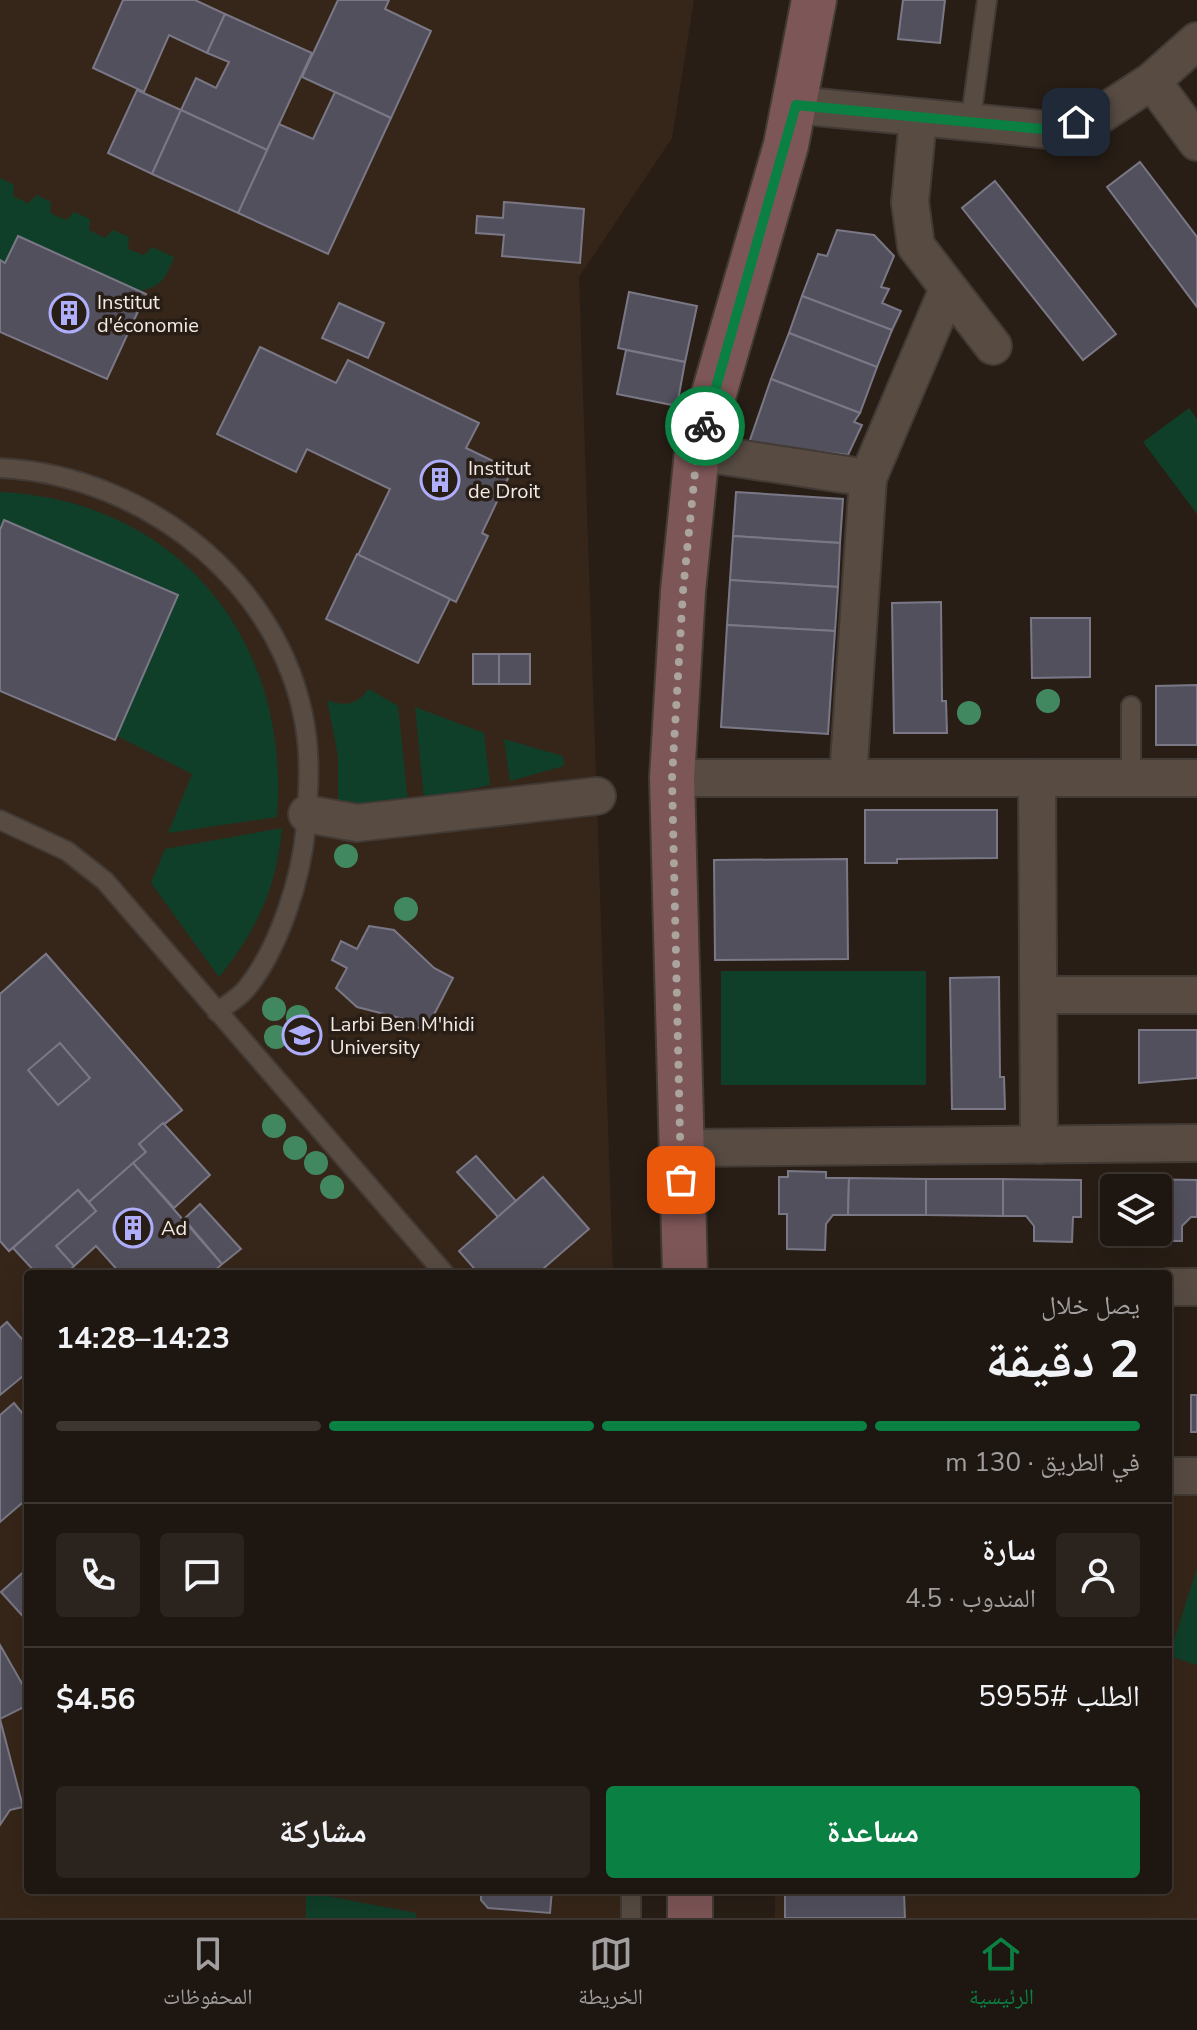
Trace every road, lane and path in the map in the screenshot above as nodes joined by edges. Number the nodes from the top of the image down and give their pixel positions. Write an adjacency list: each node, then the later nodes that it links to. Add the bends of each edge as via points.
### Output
1 (814, 0): 5 (main road)
2 (987, 0): 7 (lane)
3 (1197, 41): 4 (street)
4 (1152, 81): 7 (street, via 1100,115 1051,130); 8 (street)
5 (796, 105): 6 (street); 11 (main road)
6 (918, 120): 7 (street); 9 (street, via 910,202 916,246)
7 (970, 125)
8 (1197, 142)
9 (948, 289): 10 (street); 13 (street)
10 (993, 346)
11 (697, 452): 13 (street); 15 (main road)
12 (0, 468): 21 (lane, via 53,474 119,495 174,526 222,567 266,625 298,699 307,739)
13 (868, 478): 16 (street)
14 (1131, 706): 18 (lane)
15 (672, 778): 16 (street); 28 (main road)
16 (848, 778): 17 (street)
17 (1037, 778): 18 (street); 23 (street)
18 (1131, 778): 19 (street)
19 (1197, 778)
20 (597, 796): 21 (street, via 357,823)
21 (307, 814): 25 (lane, via 304,855 281,923 245,990)
22 (0, 820): 25 (lane, via 90,866)
23 (1039, 995): 24 (street); 27 (street)
24 (1197, 995)
25 (217, 1012): 29 (lane)
26 (1197, 1143): 27 (street)
27 (1039, 1145): 28 (street)
28 (680, 1148): 30 (main road)
29 (442, 1270)
30 (685, 1270)
31 (1172, 1287): 32 (street)
32 (1197, 1287)
33 (1172, 1476): 34 (street)
34 (1197, 1476)
35 (631, 1894): 37 (lane)
36 (690, 1894): 38 (main road)
37 (631, 1918)
38 (690, 1918)

